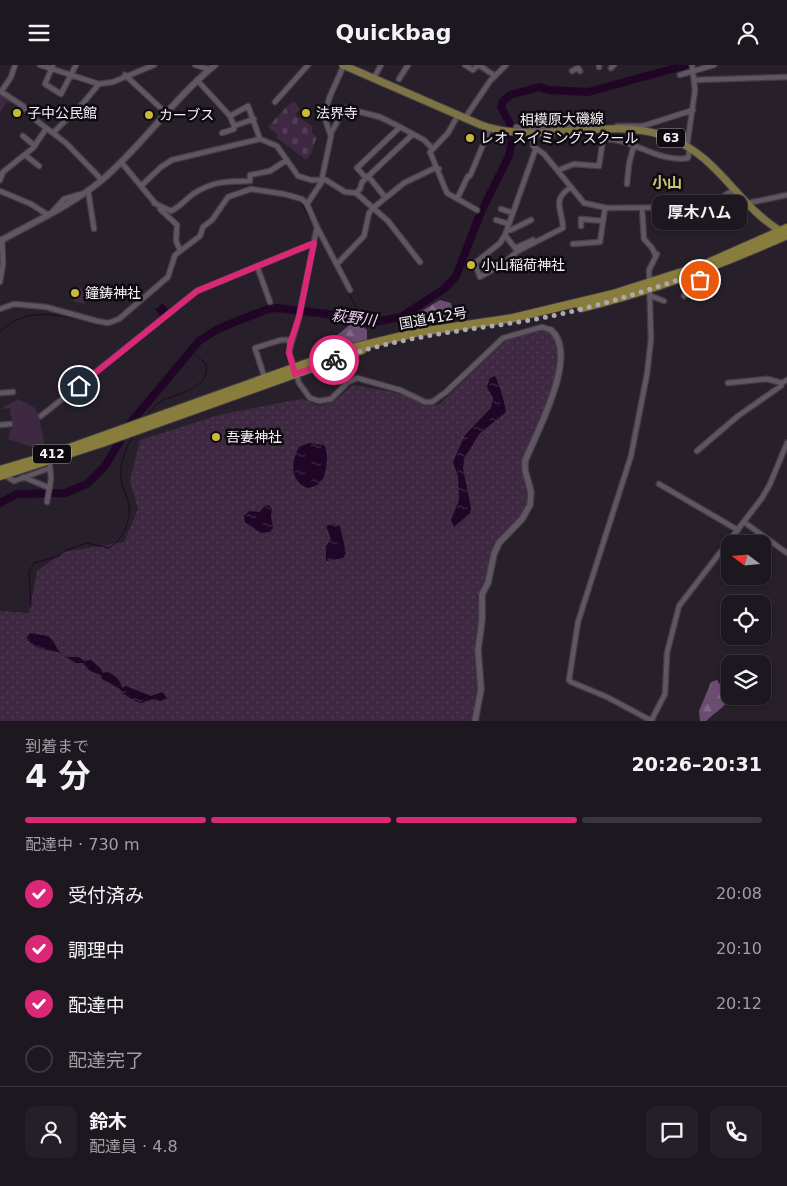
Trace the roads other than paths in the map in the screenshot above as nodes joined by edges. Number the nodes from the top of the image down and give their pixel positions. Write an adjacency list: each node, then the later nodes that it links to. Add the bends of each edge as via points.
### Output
1 (16, 65): 30 (street)
2 (40, 65): 16 (street)
3 (76, 65): 20 (street)
4 (154, 65): 21 (street)
5 (195, 65): 18 (street)
6 (215, 65): 18 (street)
7 (308, 65): 31 (street)
8 (344, 65): 25 (main road, 相模原大磯線 / 63); 45 (street, via 324,116)
9 (381, 65): 25 (street)
10 (408, 65): 27 (street)
11 (465, 65): 12 (street, via 473,70)
12 (478, 65): 23 (street)
13 (506, 65): 23 (street)
14 (569, 65): 17 (street, via 572,72)
15 (714, 65): 19 (street)
16 (52, 67): 20 (street); 20 (street, via 45,84 61,94)
17 (578, 68)
18 (209, 69): 26 (street)
19 (692, 69): 22 (street); 28 (street)
20 (71, 75): 29 (street)
21 (125, 75): 29 (street, via 113,82); 33 (street)
22 (680, 75)
23 (495, 76): 35 (street)
24 (787, 77): 28 (street)
25 (374, 78): 35 (main road, 相模原大磯線 / 63)
26 (197, 79): 33 (street); 34 (street)
27 (399, 79)
28 (695, 80): 32 (street)
29 (99, 84): 43 (street)
30 (0, 92): 41 (street, via 23,105)
31 (275, 102)
32 (693, 110): 40 (street, via 643,126); 53 (street)
33 (165, 113): 58 (street)
34 (230, 116): 36 (street, via 248,106); 37 (street)
35 (462, 116): 39 (main road, 相模原大磯線 / 63); 55 (street)
36 (254, 119): 37 (street); 49 (street)
37 (234, 126): 44 (street, via 234,129)
38 (400, 127): 45 (street, via 380,117 345,108); 47 (street); 63 (street, via 357,168)
39 (490, 128): 42 (main road, 相模原大磯線 / 63, via 507,132); 76 (street, via 470,176)
40 (622, 128): 42 (street); 46 (main road, 相模原大磯線 / 63); 50 (street); 53 (main road, 相模原大磯線 / 63, via 658,134)
41 (46, 129): 43 (street); 52 (street)
42 (518, 130): 46 (main road, 相模原大磯線 / 63)
43 (53, 133): 66 (street)
44 (222, 133)
45 (331, 133): 64 (street)
46 (533, 133): 54 (street, via 533,146)
47 (414, 134): 55 (street); 63 (street)
48 (22, 136): 52 (street)
49 (260, 139): 57 (street, via 277,146); 68 (street, via 172,161 160,167)
50 (622, 141): 51 (street); 61 (street, via 602,139 597,167 574,164)
51 (634, 145): 53 (street, via 680,159 688,158); 67 (street)
52 (34, 146): 56 (street)
53 (688, 146): 71 (main road, 相模原大磯線 / 63, via 712,163)
54 (536, 148): 61 (street); 86 (street)
55 (433, 149): 60 (street, via 430,152)
56 (25, 155): 59 (street); 62 (street)
57 (287, 160): 64 (street, via 298,176); 77 (street, via 270,171 250,175 250,181 214,183 171,211)
58 (121, 162): 66 (street); 68 (street)
59 (39, 166)
60 (439, 169): 75 (street, via 416,176); 76 (street, via 447,193)
61 (559, 171): 69 (street)
62 (1, 174): 65 (street)
63 (367, 177): 73 (street); 75 (street)
64 (321, 179): 73 (street, via 345,192); 79 (street)
65 (0, 180)
66 (102, 180): 70 (street)
67 (627, 183)
68 (141, 186): 77 (street)
69 (571, 187): 81 (street, via 584,203); 97 (street, via 562,193 558,201 564,229 518,251 480,277 475,263 500,243)
70 (88, 189): 87 (street); 95 (street)
71 (735, 189): 78 (main road, 相模原大磯線 / 63); 80 (street)
72 (0, 191): 87 (street)
73 (356, 193): 83 (street)
74 (787, 195): 78 (street)
75 (385, 197): 83 (street)
76 (456, 199): 85 (street)
77 (154, 203): 102 (street, via 178,225 176,241)
78 (748, 203): 96 (main road, 相模原大磯線 / 63, via 762,218)
79 (307, 205): 94 (street); 102 (street, via 302,199 251,189 228,197 203,227 200,236)
80 (706, 207): 82 (street); 91 (street)
81 (605, 208): 82 (street); 90 (street)
82 (642, 208): 108 (street, via 644,239 656,255 650,270)
83 (373, 209): 103 (street, via 388,221); 104 (street, via 369,213 364,236)
84 (501, 209): 86 (street)
85 (477, 210)
86 (513, 213): 92 (street)
87 (50, 214): 98 (street)
88 (496, 220): 92 (street)
89 (532, 220): 97 (street)
90 (603, 221): 93 (street, via 580,219); 101 (street, via 600,242)
91 (690, 222)
92 (509, 225): 97 (street)
93 (581, 226)
94 (317, 227): 100 (street); 104 (street)
95 (94, 229)
96 (785, 231): 106 (highway, 国道412号 / 412); 108 (highway, 国道412号 / 412)
97 (506, 232): 99 (street, via 515,248)
98 (1, 240): 107 (street, via 4,264)
99 (533, 240)
100 (314, 243): 105 (street); 115 (street)
101 (573, 244)
102 (180, 250): 113 (street, via 172,259 168,277 119,319 108,323 46,307 14,304)
103 (420, 262)
104 (337, 264): 109 (street)
105 (257, 266): 112 (street); 123 (street, via 197,291)
106 (698, 273): 108 (highway, 国道412号 / 412); 110 (street, via 700,280)
107 (0, 282)
108 (651, 289): 111 (street); 116 (highway, 国道412号 / 412, via 383,340); 138 (street, via 647,373 631,456 578,622 569,679 571,683 607,697)
109 (350, 290)
110 (684, 296)
111 (664, 301)
112 (270, 302)
113 (0, 309)
114 (551, 330): 116 (street, via 542,327 503,338 446,392 429,403 400,390 357,378 348,382 331,399 319,401 305,393); 137 (street, via 558,339 560,371 525,461 530,505 496,548 488,583 482,594 478,650 481,689)
115 (291, 340): 116 (street, via 289,353); 117 (street, via 255,348)
116 (294, 370): 117 (highway, 国道412号 / 412); 124 (highway, 国道412号 / 412)
117 (265, 379): 124 (highway, 国道412号 / 412)
118 (787, 380): 120 (street)
119 (728, 383): 120 (street, via 767,379)
120 (782, 383): 128 (street)
121 (13, 392): 122 (street)
122 (0, 393)
123 (41, 416)
124 (148, 423): 129 (highway, 国道412号 / 412)
125 (10, 424): 126 (street)
126 (0, 425)
127 (787, 443): 134 (street, via 770,484)
128 (697, 451)
129 (1, 473): 130 (street, via 14,481)
130 (23, 477): 132 (street); 132 (street, via 50,467)
131 (659, 484): 135 (street)
132 (50, 488): 133 (street)
133 (47, 502)
134 (744, 522): 135 (street); 136 (street)
135 (738, 530): 138 (street, via 676,612 667,653 665,694)
136 (787, 553)
137 (475, 721)
138 (652, 721)

